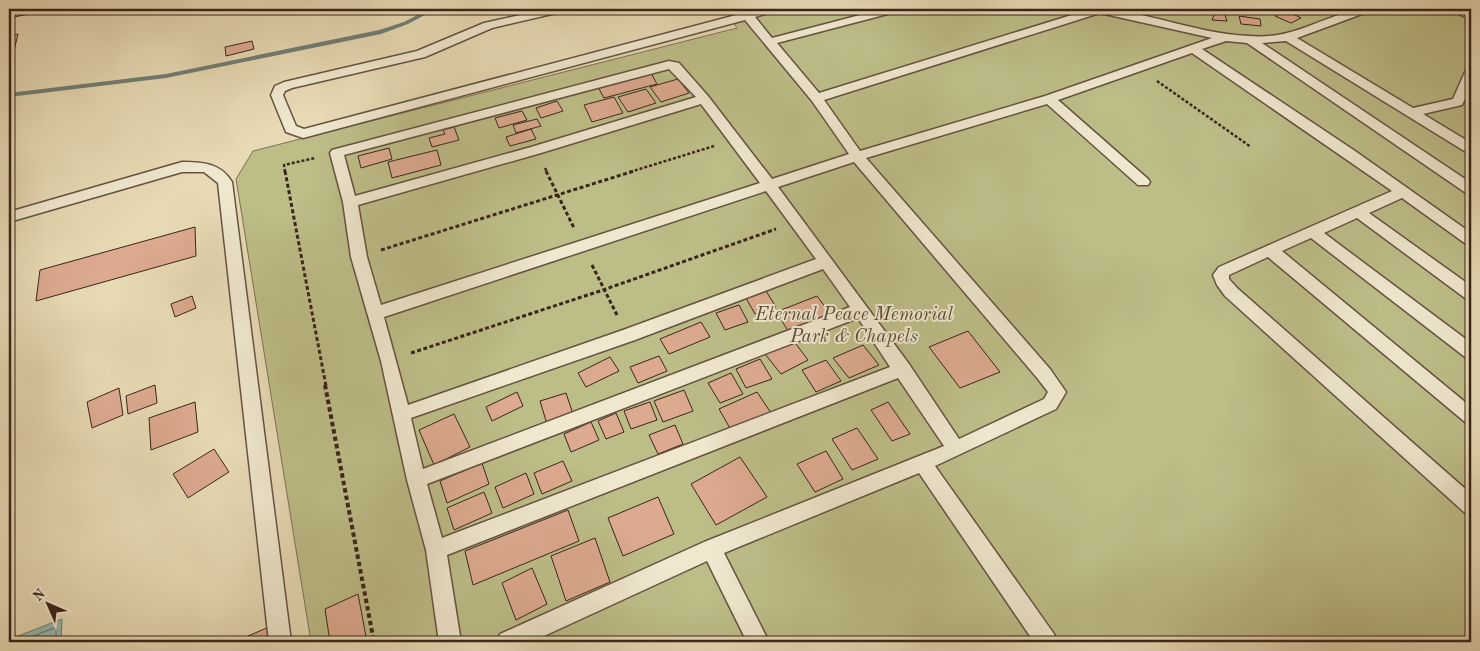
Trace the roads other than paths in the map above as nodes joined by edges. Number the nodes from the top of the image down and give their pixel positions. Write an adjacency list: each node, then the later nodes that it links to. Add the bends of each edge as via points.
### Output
1 (561, 9): 7 (lane, via 488,25 421,54 288,85 279,89 277,95 291,129 303,134)
2 (771, 9): 7 (lane)
3 (895, 9): 12 (lane)
4 (1366, 9): 10 (lane)
5 (1455, 9): 8 (lane)
6 (1097, 10): 9 (lane); 15 (lane)
7 (745, 12): 12 (lane)
8 (1471, 17)
9 (1225, 37): 11 (lane); 13 (lane)
10 (1288, 37): 11 (lane); 20 (lane)
11 (1250, 40): 25 (lane)
12 (769, 42): 15 (lane)
13 (1194, 49): 17 (lane); 26 (lane)
14 (1471, 72): 18 (lane)
15 (816, 98): 22 (lane)
16 (704, 99): 24 (lane); 27 (lane); 27 (lane, via 680,69 668,65 337,153)
17 (1049, 99): 22 (lane); 23 (lane)
18 (1458, 102): 19 (lane); 20 (lane)
19 (1471, 108)
20 (1414, 112): 21 (lane)
21 (1471, 149)
22 (856, 156): 24 (lane); 41 (lane, via 1057,392 1050,404)
23 (1144, 182)
24 (769, 186): 33 (lane); 36 (lane)
25 (1471, 190)
26 (1402, 192): 28 (lane); 31 (lane)
27 (350, 202): 36 (lane, via 359,257)
28 (1358, 212): 30 (lane); 34 (lane)
29 (9, 217): 47 (lane, via 182,167 204,167 218,172 225,182)
30 (1313, 232): 32 (lane); 37 (lane)
31 (1471, 240)
32 (1270, 250): 40 (lane); 44 (lane, via 1224,271 1222,281 1230,292)
33 (824, 262): 35 (lane); 39 (lane, via 629,335)
34 (1471, 294)
35 (861, 310): 38 (lane); 43 (lane)
36 (376, 313): 39 (lane)
37 (1471, 352)
38 (903, 369): 41 (lane); 46 (lane)
39 (402, 414): 43 (lane)
40 (1471, 416)
41 (956, 449): 42 (lane)
42 (922, 462): 45 (lane); 51 (lane)
43 (416, 480): 46 (lane)
44 (1471, 506)
45 (711, 549): 49 (lane); 50 (lane)
46 (436, 550): 48 (lane)
47 (280, 642)
48 (450, 642)
49 (508, 642)
50 (758, 642)
51 (1046, 642)

